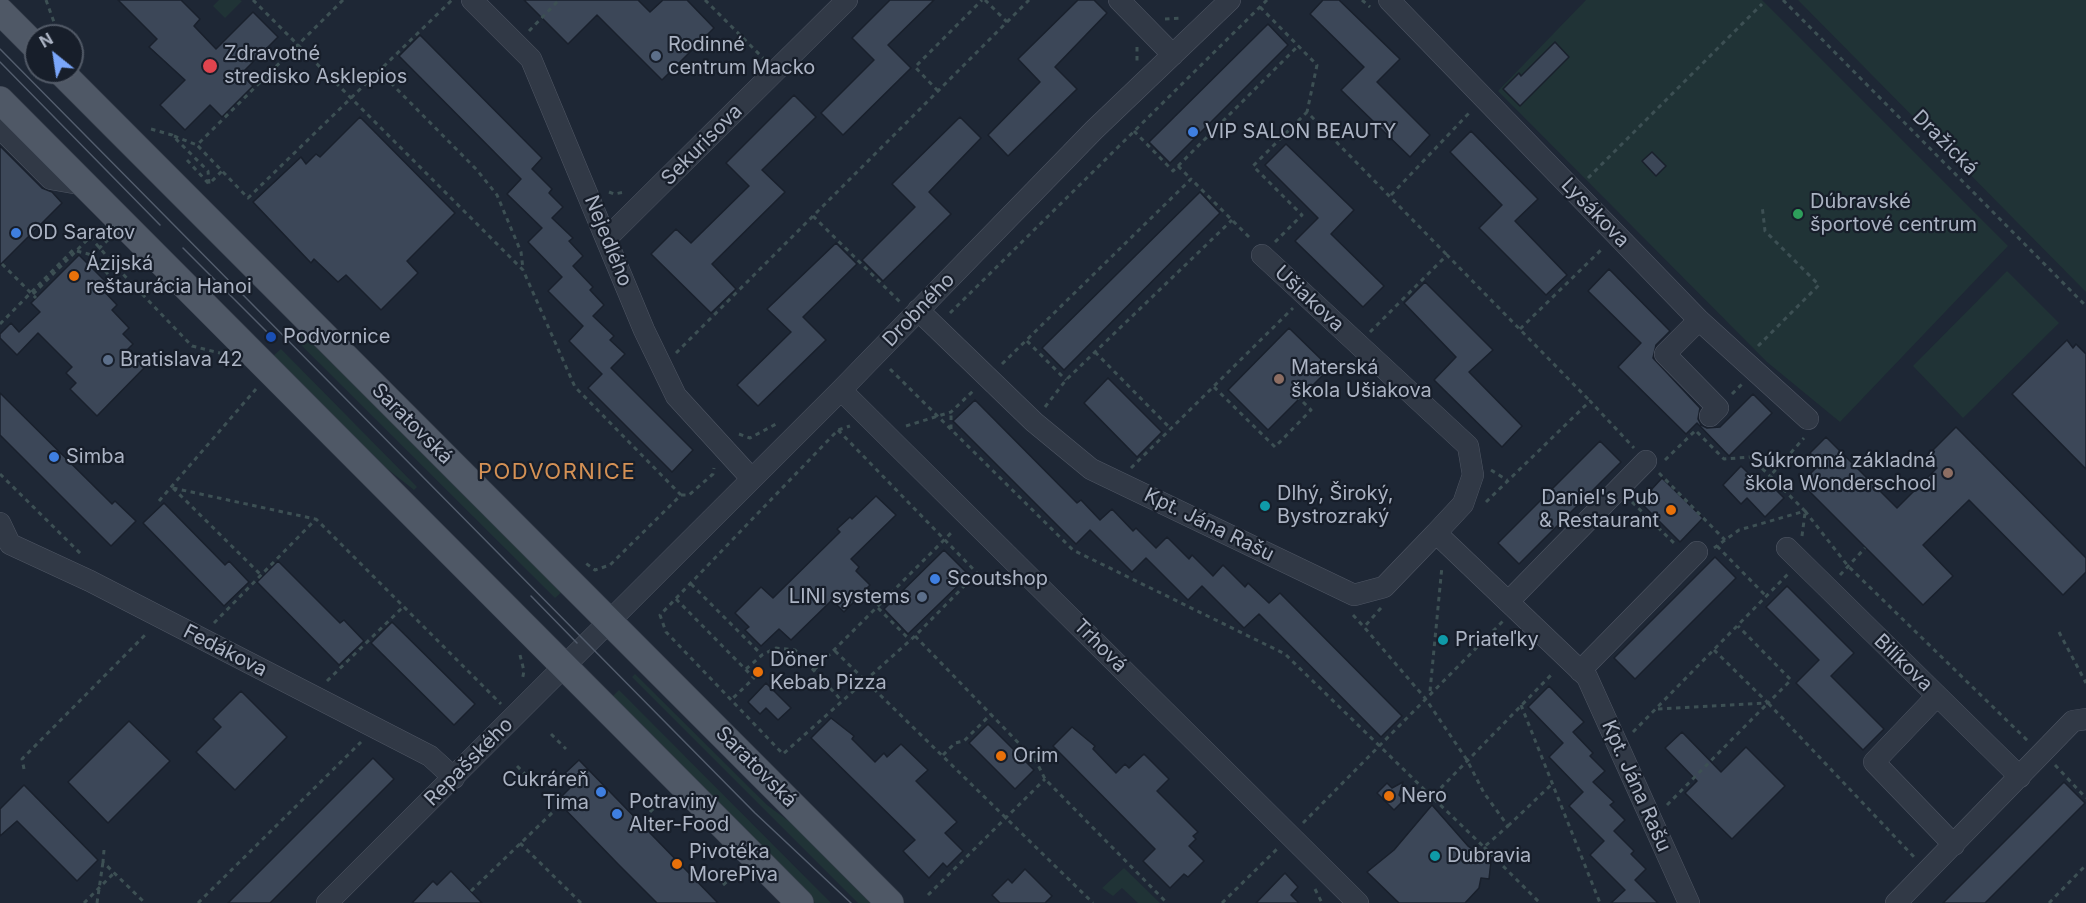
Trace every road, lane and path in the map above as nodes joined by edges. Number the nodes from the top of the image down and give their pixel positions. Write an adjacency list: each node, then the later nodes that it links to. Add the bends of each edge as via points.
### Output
1 (46, 0): 21 (path)
2 (254, 0): 26 (path)
3 (343, 0): 26 (path)
4 (452, 0): 31 (path)
5 (472, 0): 57 (street, Nejedlého, via 531,59)
6 (559, 0): 24 (path, via 528,31)
7 (705, 0): 29 (path)
8 (848, 0): 57 (street, Sekurisova)
9 (983, 0): 22 (path); 33 (path, via 915,67)
10 (1029, 0): 22 (path)
11 (1119, 0): 28 (street)
12 (1230, 0): 28 (street, Drobného)
13 (1267, 0): 17 (path)
14 (1389, 0): 70 (street, Lysákova)
15 (1783, 0): 69 (path, Dražická)
16 (1762, 4): 46 (path)
17 (1260, 7): 27 (path); 40 (path)
18 (0, 11): 23 (main road)
19 (1159, 18): 20 (path)
20 (1185, 18)
21 (54, 22)
22 (1007, 22): 33 (path)
23 (24, 35)
24 (531, 37)
25 (1136, 43): 30 (path)
26 (298, 44): 34 (path); 42 (path)
27 (1298, 46): 37 (path, via 1317,65); 44 (path)
28 (1173, 55): 68 (street, Drobného)
29 (767, 62)
30 (1136, 68)
31 (378, 70): 34 (path); 62 (path, via 497,195 521,252)
32 (73, 84): 137 (main road, Saratovská)
33 (938, 91): 54 (path)
34 (350, 97): 45 (path, via 248,198); 62 (path)
35 (0, 100): 49 (main road)
36 (1474, 108): 52 (path)
37 (1307, 112): 52 (path); 58 (path, via 1252,166 1302,215)
38 (144, 126): 41 (path)
39 (0, 128): 49 (street, via 51,178)
40 (1134, 131): 44 (path, via 1173,171); 72 (path)
41 (172, 135): 42 (path); 45 (path, via 208,171 209,184)
42 (197, 145): 45 (path)
43 (186, 160): 48 (path)
44 (1178, 166): 47 (path)
45 (222, 171)
46 (1588, 178)
47 (1191, 179): 55 (path); 74 (path)
48 (205, 180)
49 (85, 185): 149 (main road)
50 (600, 188): 51 (path, via 614,194)
51 (632, 191)
52 (1390, 196): 60 (path)
53 (1762, 206): 79 (path, via 1765,231 1819,285)
54 (813, 216): 68 (path); 77 (path)
55 (1232, 220): 58 (path); 76 (path)
56 (111, 237): 59 (path)
57 (607, 238): 104 (street, Nejedlého, via 676,396)
58 (1256, 246): 66 (street, Ušiakova)
59 (92, 255): 63 (path, via 112,279); 71 (path, via 73,250)
60 (1447, 255): 73 (path); 75 (path)
61 (2, 264): 65 (path, bridge)
62 (524, 270): 124 (path, via 574,387 681,495)
63 (120, 271): 65 (path, bridge, via 90,237); 78 (path, via 192,346 220,353)
64 (1575, 274): 73 (path)
65 (33, 294): 67 (path, bridge)
66 (1305, 296): 75 (street, Ušiakova); 84 (path)
67 (36, 298)
68 (908, 302): 72 (street, Kpt. Jána Rašu); 85 (street, Drobného)
69 (2086, 306)
70 (1700, 320): 79 (street, Lysákova); 92 (street, via 1665,354 1718,408)
71 (0, 324)
72 (934, 326): 81 (street, Kpt. Jána Rašu)
73 (1520, 329): 87 (path)
74 (1026, 341): 81 (path); 82 (path)
75 (1358, 345): 113 (street, Ušiakova, via 1468,446 1473,475 1463,504)
76 (1095, 352): 82 (path); 95 (path)
77 (670, 358)
78 (225, 359)
79 (1743, 361): 93 (street, Lysákova)
80 (889, 367): 89 (path)
81 (988, 378): 88 (path); 91 (street, Kpt. Jána Rašu)
82 (1066, 380): 91 (path)
83 (250, 383): 105 (path, via 256,389)
84 (1214, 387): 86 (path, via 1275,447 1311,410); 95 (path)
85 (841, 390): 104 (street, Drobného); 110 (street, Trhová)
86 (1297, 396)
87 (1590, 401): 99 (path); 108 (path)
88 (951, 412): 89 (path); 96 (path)
89 (938, 417): 94 (path); 96 (path)
90 (783, 418): 97 (path, via 750,438)
91 (1034, 422): 100 (street, Kpt. Jána Rašu, via 1091,469)
92 (1702, 423): 103 (path, via 1724,459 1750,457)
93 (1809, 426): 103 (path)
94 (900, 428)
95 (1171, 429): 100 (path)
96 (951, 430): 169 (path, via 1073,550 1285,654)
97 (732, 432)
98 (1688, 437): 99 (path)
99 (1654, 461): 115 (path); 136 (street)
100 (1124, 472): 102 (path); 113 (street, Kpt. Jána Rašu, via 1354,595 1384,587)
101 (0, 474): 121 (path)
102 (1141, 474)
103 (1770, 476): 109 (path)
104 (751, 478): 137 (street, Drobného)
105 (173, 488): 107 (path); 111 (path); 127 (path)
106 (1628, 497): 120 (path, via 1680,549)
107 (159, 501)
108 (1478, 509)
109 (1805, 511): 115 (path, via 1739,530); 125 (path)
110 (967, 515): 114 (path); 190 (street, Trhová)
111 (316, 519): 127 (path); 134 (path)
112 (0, 523): 119 (street, Fedákova)
113 (1436, 533): 136 (street, Kpt. Jána Rašu)
114 (945, 540): 129 (path, via 838,430); 135 (path); 142 (path, via 977,573)
115 (1725, 540): 116 (path)
116 (1717, 546): 120 (path, via 1710,552); 131 (path)
117 (1787, 548): 130 (street, Bilíkova)
118 (1865, 548): 125 (path)
119 (5, 549): 179 (street, Fedákova, via 90,581 430,756)
120 (1696, 552): 148 (street)
121 (88, 560)
122 (1434, 564): 123 (path)
123 (1443, 564): 126 (path); 156 (path)
124 (610, 565)
125 (1848, 566): 130 (path); 172 (path)
126 (1451, 568)
127 (261, 575): 140 (path, via 211,626)
128 (1781, 581): 131 (path)
129 (690, 583): 132 (path); 147 (path)
130 (1828, 589): 157 (street, Bilíkova)
131 (1766, 596): 138 (path)
132 (676, 598): 150 (path); 159 (path, via 660,615 666,632)
133 (1388, 601): 158 (path, via 1364,627)
134 (403, 607): 154 (path); 161 (path, via 504,707)
135 (878, 608): 143 (path); 146 (path)
136 (1507, 610): 148 (street, Kpt. Jána Rašu); 156 (path)
137 (609, 621): 149 (street, Repašského); 211 (main road, Saratovská)
138 (1738, 626): 145 (path); 162 (path, via 1791,680)
139 (151, 630): 176 (path, via 22,759)
140 (221, 631)
141 (2059, 632): 153 (path)
142 (915, 636): 143 (path); 165 (path)
143 (910, 640): 152 (path)
144 (516, 647): 155 (path, via 524,671)
145 (1714, 650): 162 (path); 164 (path)
146 (835, 651): 151 (path); 152 (path)
147 (762, 655): 150 (path); 151 (path, via 776,648 795,650)
148 (1574, 665): 163 (path); 218 (street, Kpt. Jána Rašu, via 1587,677)
149 (565, 666): 179 (street, Repašského); 210 (main road)
150 (746, 669): 159 (path, via 754,678)
151 (814, 670): 160 (path)
152 (864, 681): 160 (path); 173 (path)
153 (2086, 683)
154 (324, 685)
155 (520, 687)
156 (1430, 693): 158 (path)
157 (1937, 696): 178 (street, Bilíkova); 192 (street, via 1874,762)
158 (1425, 698): 169 (path); 174 (path)
159 (731, 700): 160 (path, via 783,754)
160 (842, 700)
161 (509, 702)
162 (1768, 703): 164 (path); 185 (path); 196 (path)
163 (1521, 705): 174 (path); 181 (path)
164 (1656, 709): 168 (path)
165 (991, 714): 173 (path); 180 (path, via 1036,761)
166 (2086, 719): 172 (street, via 2073,721)
167 (551, 734): 170 (path)
168 (1629, 735)
169 (1378, 746): 182 (path); 190 (path)
170 (566, 749)
171 (352, 750): 208 (path)
172 (2043, 754): 178 (street); 183 (path)
173 (942, 756): 188 (path)
174 (1467, 760): 182 (path); 189 (path)
175 (517, 766): 177 (path)
176 (24, 769)
177 (528, 777)
178 (2020, 777): 192 (street)
179 (454, 778): 204 (street, Repašského)
180 (1045, 779): 188 (path); 213 (path)
181 (1552, 783): 189 (path); 217 (path)
182 (1432, 797): 193 (path)
183 (2086, 798)
184 (662, 800): 187 (path)
185 (1661, 811)
186 (553, 812): 191 (path)
187 (650, 812)
188 (1005, 818): 203 (path); 212 (path)
189 (1508, 826): 193 (path)
190 (1291, 836): 214 (path); 215 (street, Trhová)
191 (520, 843): 202 (path); 209 (path)
192 (1954, 844): 219 (street)
193 (1484, 847): 216 (path)
194 (104, 850): 195 (path)
195 (103, 862): 198 (path); 201 (path)
196 (1920, 864)
197 (2086, 865): 220 (path)
198 (114, 873): 201 (path); 207 (path)
199 (730, 878): 200 (path)
200 (723, 885)
201 (98, 889): 205 (path); 206 (path)
202 (471, 891)
203 (928, 895)
204 (334, 901)
205 (84, 903)
206 (97, 903)
207 (145, 903)
208 (198, 903)
209 (581, 903)
210 (801, 903)
211 (890, 903)
212 (1093, 903)
213 (1167, 903)
214 (1222, 903)
215 (1358, 903)
216 (1540, 903)
217 (1600, 903)
218 (1689, 903)
219 (1896, 903)
220 (2049, 903)

